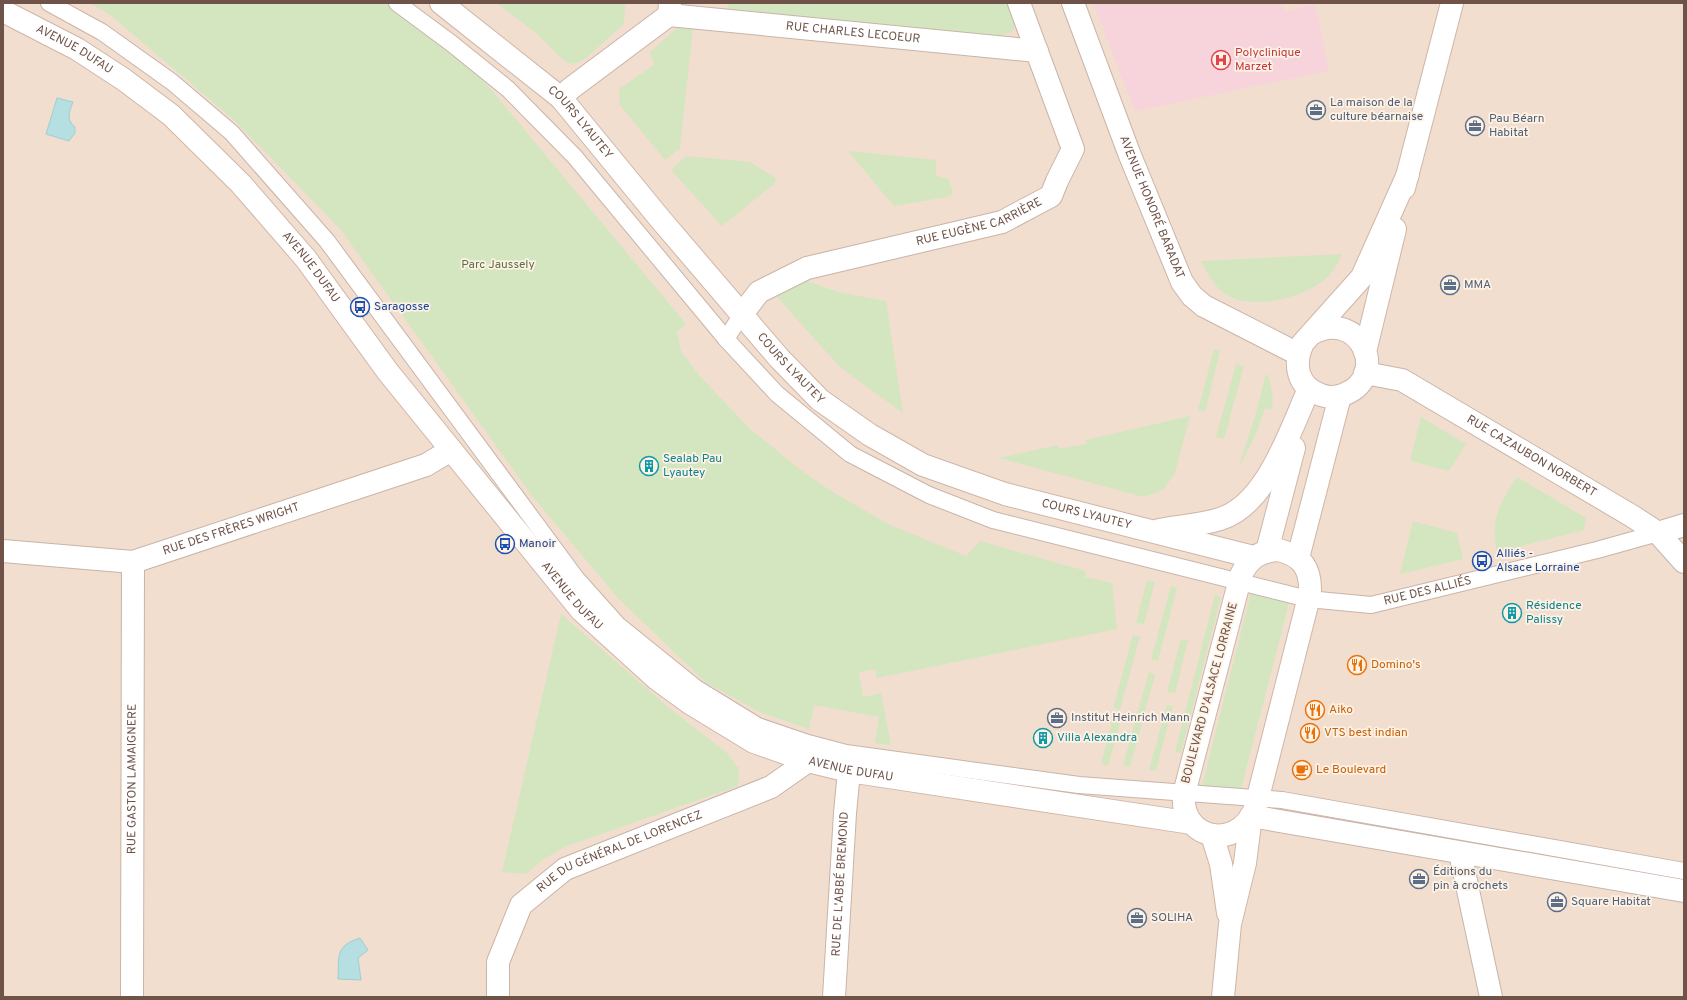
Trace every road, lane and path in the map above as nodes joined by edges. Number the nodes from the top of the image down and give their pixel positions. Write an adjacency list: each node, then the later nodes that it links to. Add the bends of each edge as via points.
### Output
1 (49, 3): 32 (lane, via 102,32 172,82 232,132 327,241 576,578 618,625 696,688 758,726 846,753 1079,785)
2 (397, 3): 14 (lane, RUE DES ALLIÉS, via 508,90 575,157)
3 (441, 3): 10 (main road, COURS LYAUTEY)
4 (1019, 3): 9 (main road, RUE EUGÈNE CARRIÈRE)
5 (1072, 3): 15 (main road, AVENUE HONORÉ BARADAT, via 1182,282 1192,296 1204,306)
6 (1452, 3): 11 (main road)
7 (670, 9): 9 (main road, RUE CHARLES LECOEUR); 10 (main road)
8 (3, 11): 19 (main road, AVENUE DUFAU, via 77,49 123,79 176,121 240,184 306,259 388,372)
9 (1037, 51): 12 (main road, RUE EUGÈNE CARRIÈRE, via 1073,149 1051,196 1002,222 807,268 759,292)
10 (561, 98): 12 (main road, COURS LYAUTEY)
11 (1408, 174): 13 (main road, via 1362,278); 16 (main road)
12 (742, 314): 14 (lane); 21 (main road, COURS LYAUTEY, via 779,358 820,400 870,435 922,465 1005,494)
13 (1311, 334): 15 (main road); 16 (main road, via 1331,327 1343,328 1353,333 1361,342)
14 (726, 339): 28 (lane, RUE DES ALLIÉS, via 776,394 850,454 929,495 993,520)
15 (1298, 354): 17 (main road, via 1299,373)
16 (1365, 362): 18 (main road, via 1356,388); 22 (main road, RUE CAZAUBON NORBERT, via 1402,380)
17 (1309, 389): 18 (main road, via 1324,396); 21 (main road, via 1270,474 1257,494 1241,509 1220,519); 24 (main road, BOULEVARD D'ALSACE LORRAINE)
18 (1340, 396): 25 (main road)
19 (451, 450): 26 (main road, RUE DES FRÈRES WRIGHT, via 426,465); 30 (main road, AVENUE DUFAU, via 581,610 657,679 690,703 754,742)
20 (1684, 525): 22 (main road, RUE DES ALLIÉS)
21 (1152, 532): 24 (main road, COURS LYAUTEY)
22 (1658, 533): 27 (main road, RUE CAZAUBON NORBERT); 29 (lane, RUE DES ALLIÉS, via 1371,605)
23 (3, 551): 26 (main road, RUE DES FRÈRES WRIGHT)
24 (1260, 554): 25 (main road, via 1279,550); 28 (main road, BOULEVARD D'ALSACE LORRAINE, via 1246,563)
25 (1298, 558): 29 (main road, via 1308,570)
26 (133, 562): 40 (main road, RUE GASTON LAMAIGNERE)
27 (1684, 562)
28 (1239, 581): 29 (lane, RUE DES ALLIÉS); 32 (main road, BOULEVARD D'ALSACE LORRAINE)
29 (1308, 599): 33 (main road)
30 (808, 761): 31 (main road, AVENUE DUFAU); 41 (main road, RUE DU GÉNÉRAL DE LORENCEZ, via 771,787 565,869 521,905 498,962)
31 (849, 771): 34 (main road, AVENUE DUFAU); 42 (main road, RUE DE L'ABBÉ BREMOND, via 844,813)
32 (1184, 793): 33 (lane); 34 (main road, BOULEVARD D'ALSACE LORRAINE, via 1186,813)
33 (1254, 808): 35 (main road, via 1244,826 1235,832 1224,836); 36 (main road); 37 (lane, via 1282,800); 39 (main road)
34 (1192, 823): 35 (main road)
35 (1212, 835): 39 (main road, via 1221,864)
36 (1460, 853): 38 (main road); 44 (main road)
37 (1684, 871)
38 (1684, 890)
39 (1230, 924): 43 (main road)
40 (132, 997)
41 (498, 997)
42 (834, 997)
43 (1222, 997)
44 (1491, 997)

